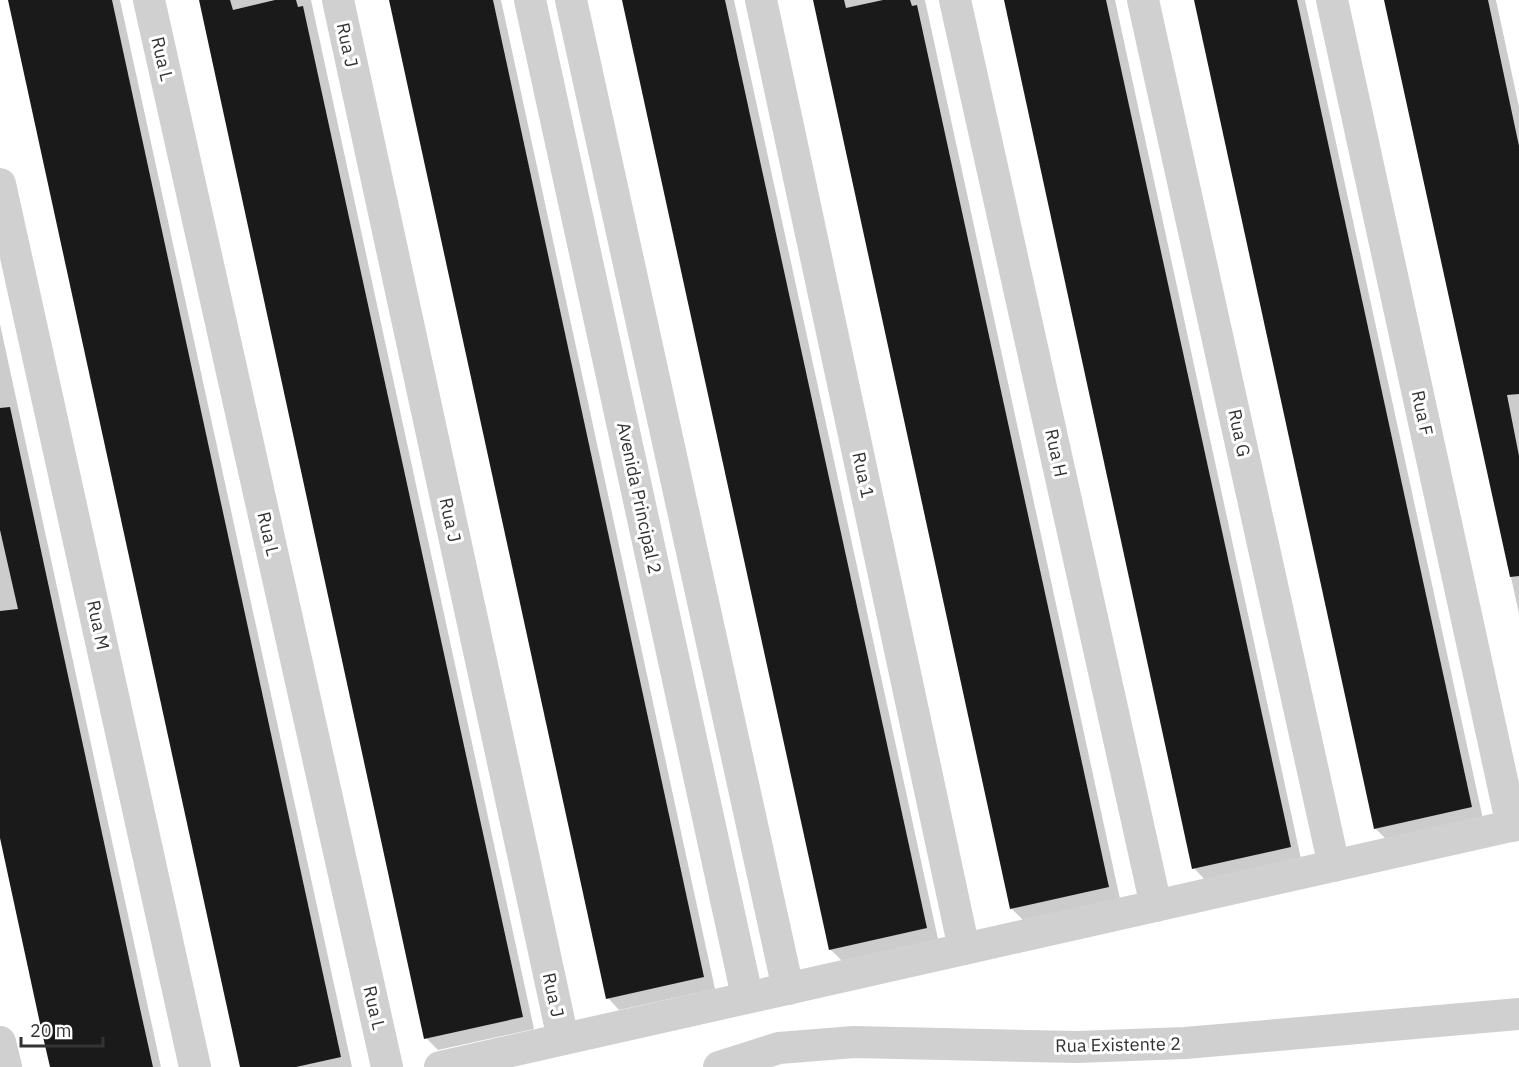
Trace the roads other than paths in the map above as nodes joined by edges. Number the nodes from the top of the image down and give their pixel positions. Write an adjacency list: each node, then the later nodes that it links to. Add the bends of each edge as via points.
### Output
1 (149, 0): 21 (street, Rua L)
2 (338, 0): 17 (street, Rua J)
3 (530, 0): 15 (street, Avenida Principal 2)
4 (571, 0): 14 (street)
5 (761, 0): 13 (street, Rua 1)
6 (956, 0): 12 (street, Rua H)
7 (1143, 0): 11 (street, Rua G)
8 (1332, 0): 10 (street, Rua F)
9 (0, 184): 20 (street, Rua M)
10 (1516, 825): 11 (street)
11 (1334, 866): 12 (street)
12 (1156, 906): 13 (street)
13 (964, 949): 14 (street)
14 (788, 989): 15 (street)
15 (747, 996): 17 (street)
16 (1519, 1014): 23 (street, Rua Existente 2, via 1185,1043 1077,1047 854,1042 778,1048)
17 (562, 1039): 22 (street)
18 (0, 1042): 19 (street)
19 (6, 1067)
20 (195, 1067)
21 (387, 1067)
22 (440, 1067)
23 (719, 1067)

